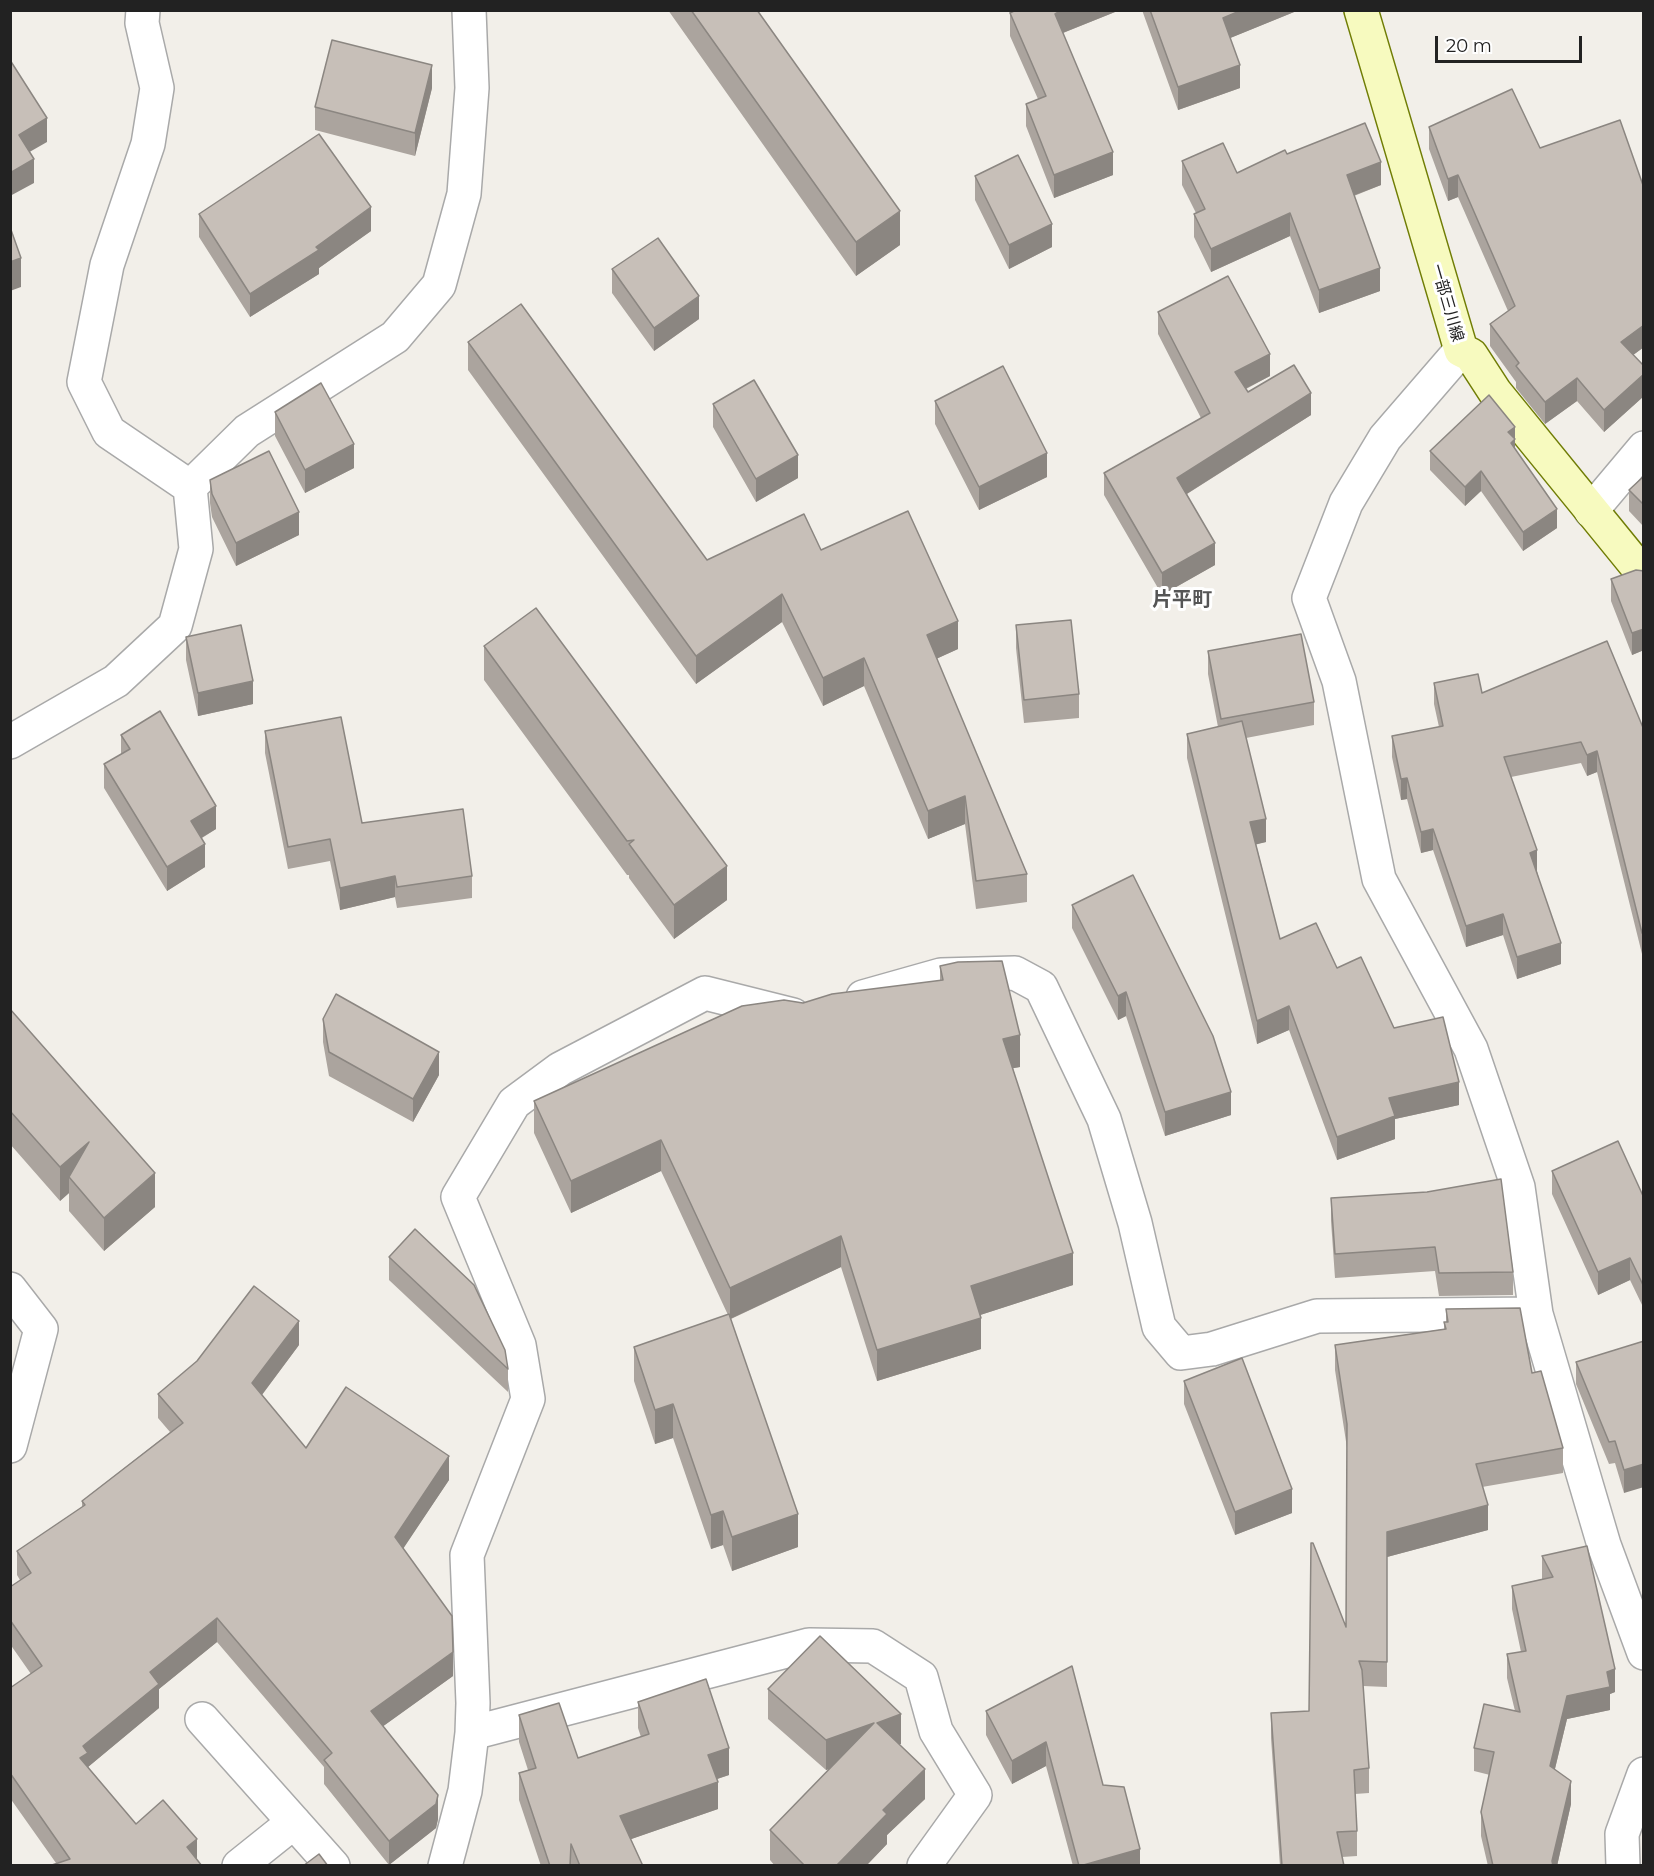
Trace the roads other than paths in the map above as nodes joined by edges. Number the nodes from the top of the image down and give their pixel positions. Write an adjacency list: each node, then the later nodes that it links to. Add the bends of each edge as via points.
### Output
1 (143, 10): 6 (street, via 142,23 157,88 148,144 107,265 84,382 109,432)
2 (469, 10): 6 (street, via 472,88 464,194 439,285 395,337 247,431)
3 (1361, 10): 4 (main road, 一部三川線)
4 (1461, 350): 7 (main road, 一部三川線, via 1471,355 1495,392); 11 (street, via 1385,438 1346,503 1309,598 1339,681 1379,879 1471,1049 1518,1187)
5 (1644, 448): 7 (street)
6 (190, 487): 9 (street, via 196,549 175,626 116,681)
7 (1591, 511): 8 (main road, 一部三川線)
8 (1644, 575)
9 (10, 742)
10 (10, 1289): 12 (street, via 41,1329)
11 (1536, 1314): 13 (street, via 1604,1545); 15 (street, via 1317,1316 1212,1348 1181,1353 1159,1327 1135,1223 1104,1119 1041,987 1015,973 941,975 798,1016 705,993 560,1069 514,1103 458,1197 519,1345 528,1399 467,1555)
12 (10, 1446)
13 (1644, 1653)
14 (202, 1719): 17 (street)
15 (472, 1734): 20 (street, via 465,1791); 21 (street, via 809,1644 873,1646 921,1677 936,1731 975,1795)
16 (1644, 1774): 22 (street, via 1622,1834)
17 (294, 1822): 18 (street); 19 (street)
18 (239, 1866)
19 (333, 1866)
20 (445, 1866)
21 (924, 1866)
22 (1623, 1866)

